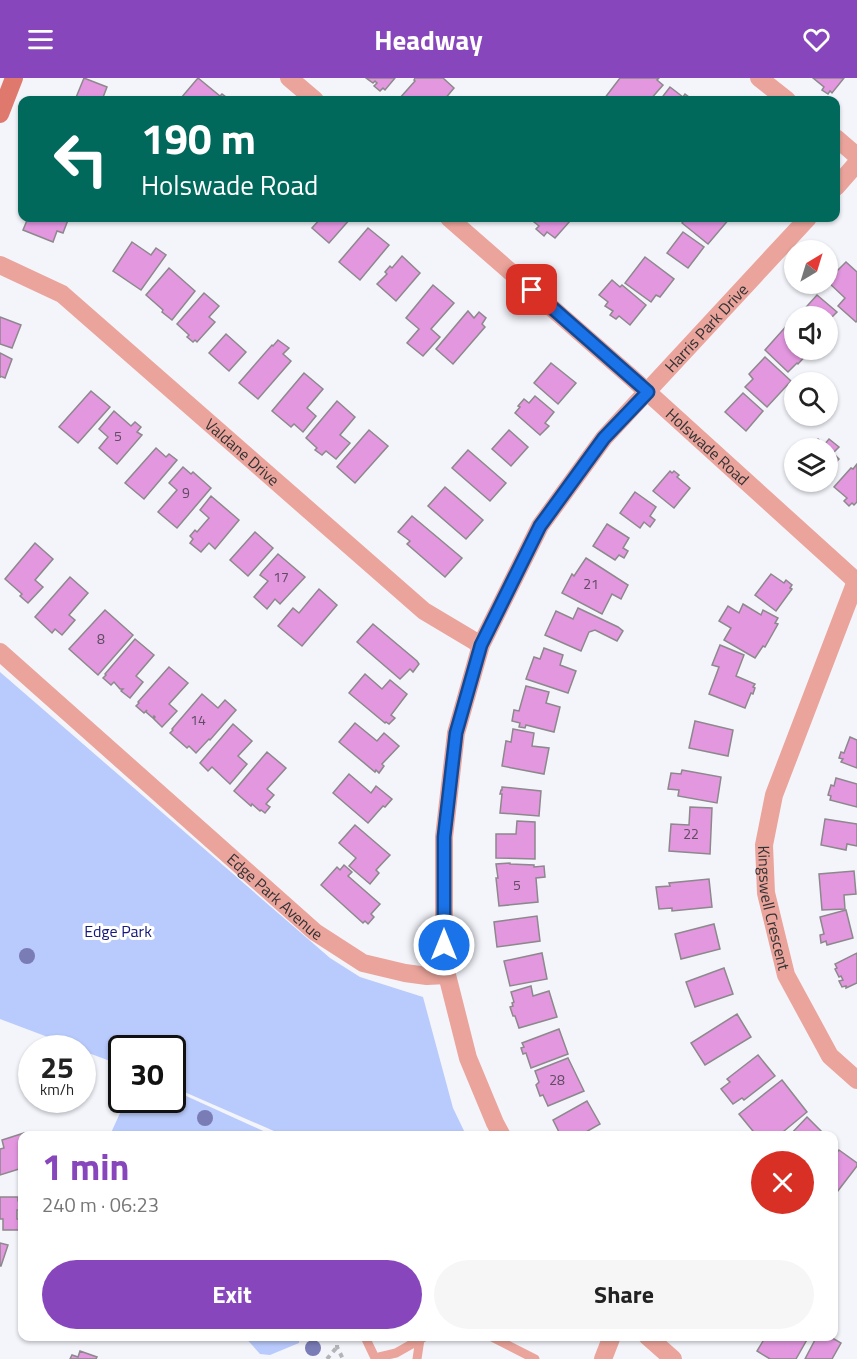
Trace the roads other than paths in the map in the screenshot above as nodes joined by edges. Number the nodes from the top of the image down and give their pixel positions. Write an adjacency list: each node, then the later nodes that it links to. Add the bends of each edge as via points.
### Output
1 (14, 78): 6 (main road)
2 (289, 78): 4 (street)
3 (759, 78): 5 (street)
4 (310, 96)
5 (782, 96)
6 (0, 114)
7 (840, 141): 8 (street)
8 (857, 156)
9 (857, 164): 10 (street)
10 (840, 183)
11 (454, 222): 14 (street, Holswade Road)
12 (804, 222): 14 (street, Harris Park Drive)
13 (0, 265): 16 (street, Valdane Drive, via 62,294 424,611)
14 (648, 392): 15 (street, Holswade Road); 16 (street, Harris Park Drive, via 604,438 540,526)
15 (856, 582): 19 (street, Kingswell Crescent, via 774,795 764,845 766,893 786,975 830,1056)
16 (481, 645): 18 (street, Harris Park Drive, via 456,733 444,837)
17 (0, 652): 18 (street, Edge Park Avenue, via 315,932 363,963 405,973)
18 (447, 975): 20 (street, via 468,1058)
19 (857, 1080)
20 (499, 1131)
21 (367, 1341): 22 (lane, via 375,1358 396,1353)
22 (418, 1341)
23 (422, 1341): 27 (lane)
24 (500, 1341): 28 (lane)
25 (610, 1341): 29 (street)
26 (653, 1341): 30 (street)
27 (417, 1359)
28 (535, 1359)
29 (603, 1359)
30 (673, 1359)

